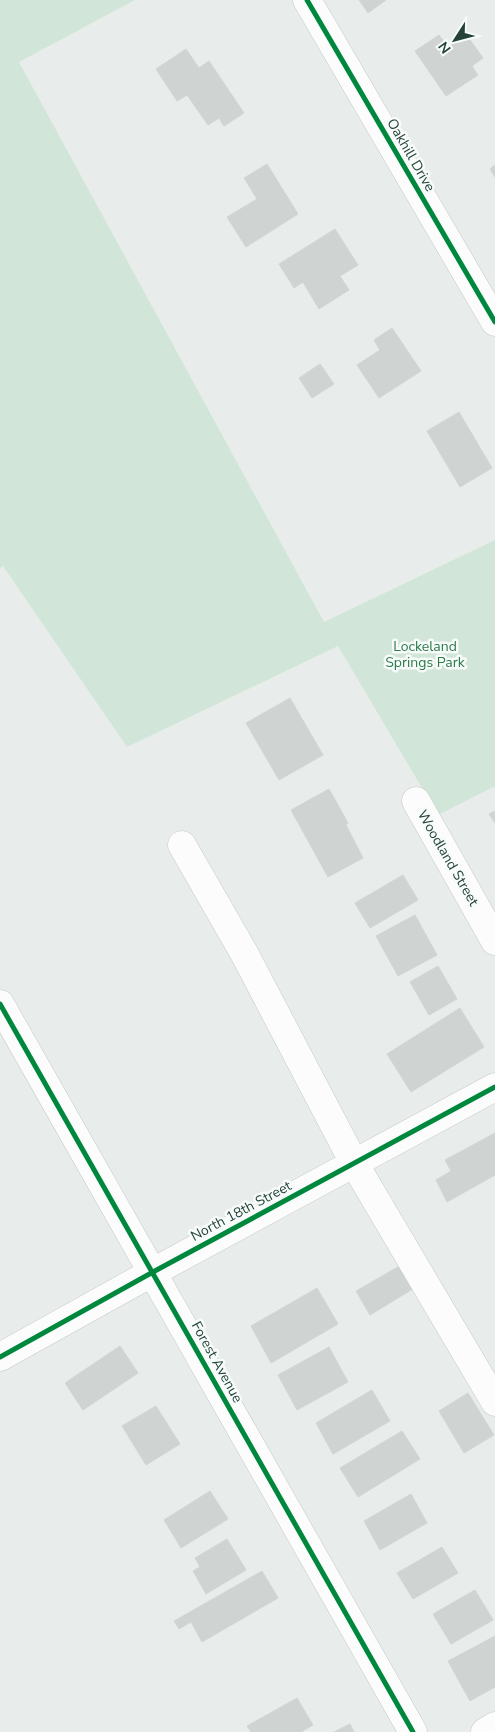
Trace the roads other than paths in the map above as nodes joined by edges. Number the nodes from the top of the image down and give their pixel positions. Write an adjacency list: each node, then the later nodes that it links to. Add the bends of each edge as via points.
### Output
1 (307, 0): 2 (street, Oakhill Drive)
2 (495, 322)
3 (416, 802): 5 (street, Woodland Street)
4 (182, 845): 8 (street, via 244,953)
5 (495, 941)
6 (0, 1004): 9 (street, Forest Avenue)
7 (495, 1087): 8 (street, North 18th Street)
8 (354, 1162): 9 (street, North 18th Street); 11 (street)
9 (153, 1272): 10 (street, North 18th Street); 13 (street, Forest Avenue)
10 (0, 1357)
11 (495, 1402)
12 (495, 1726): 14 (street)
13 (413, 1732)
14 (485, 1732)

